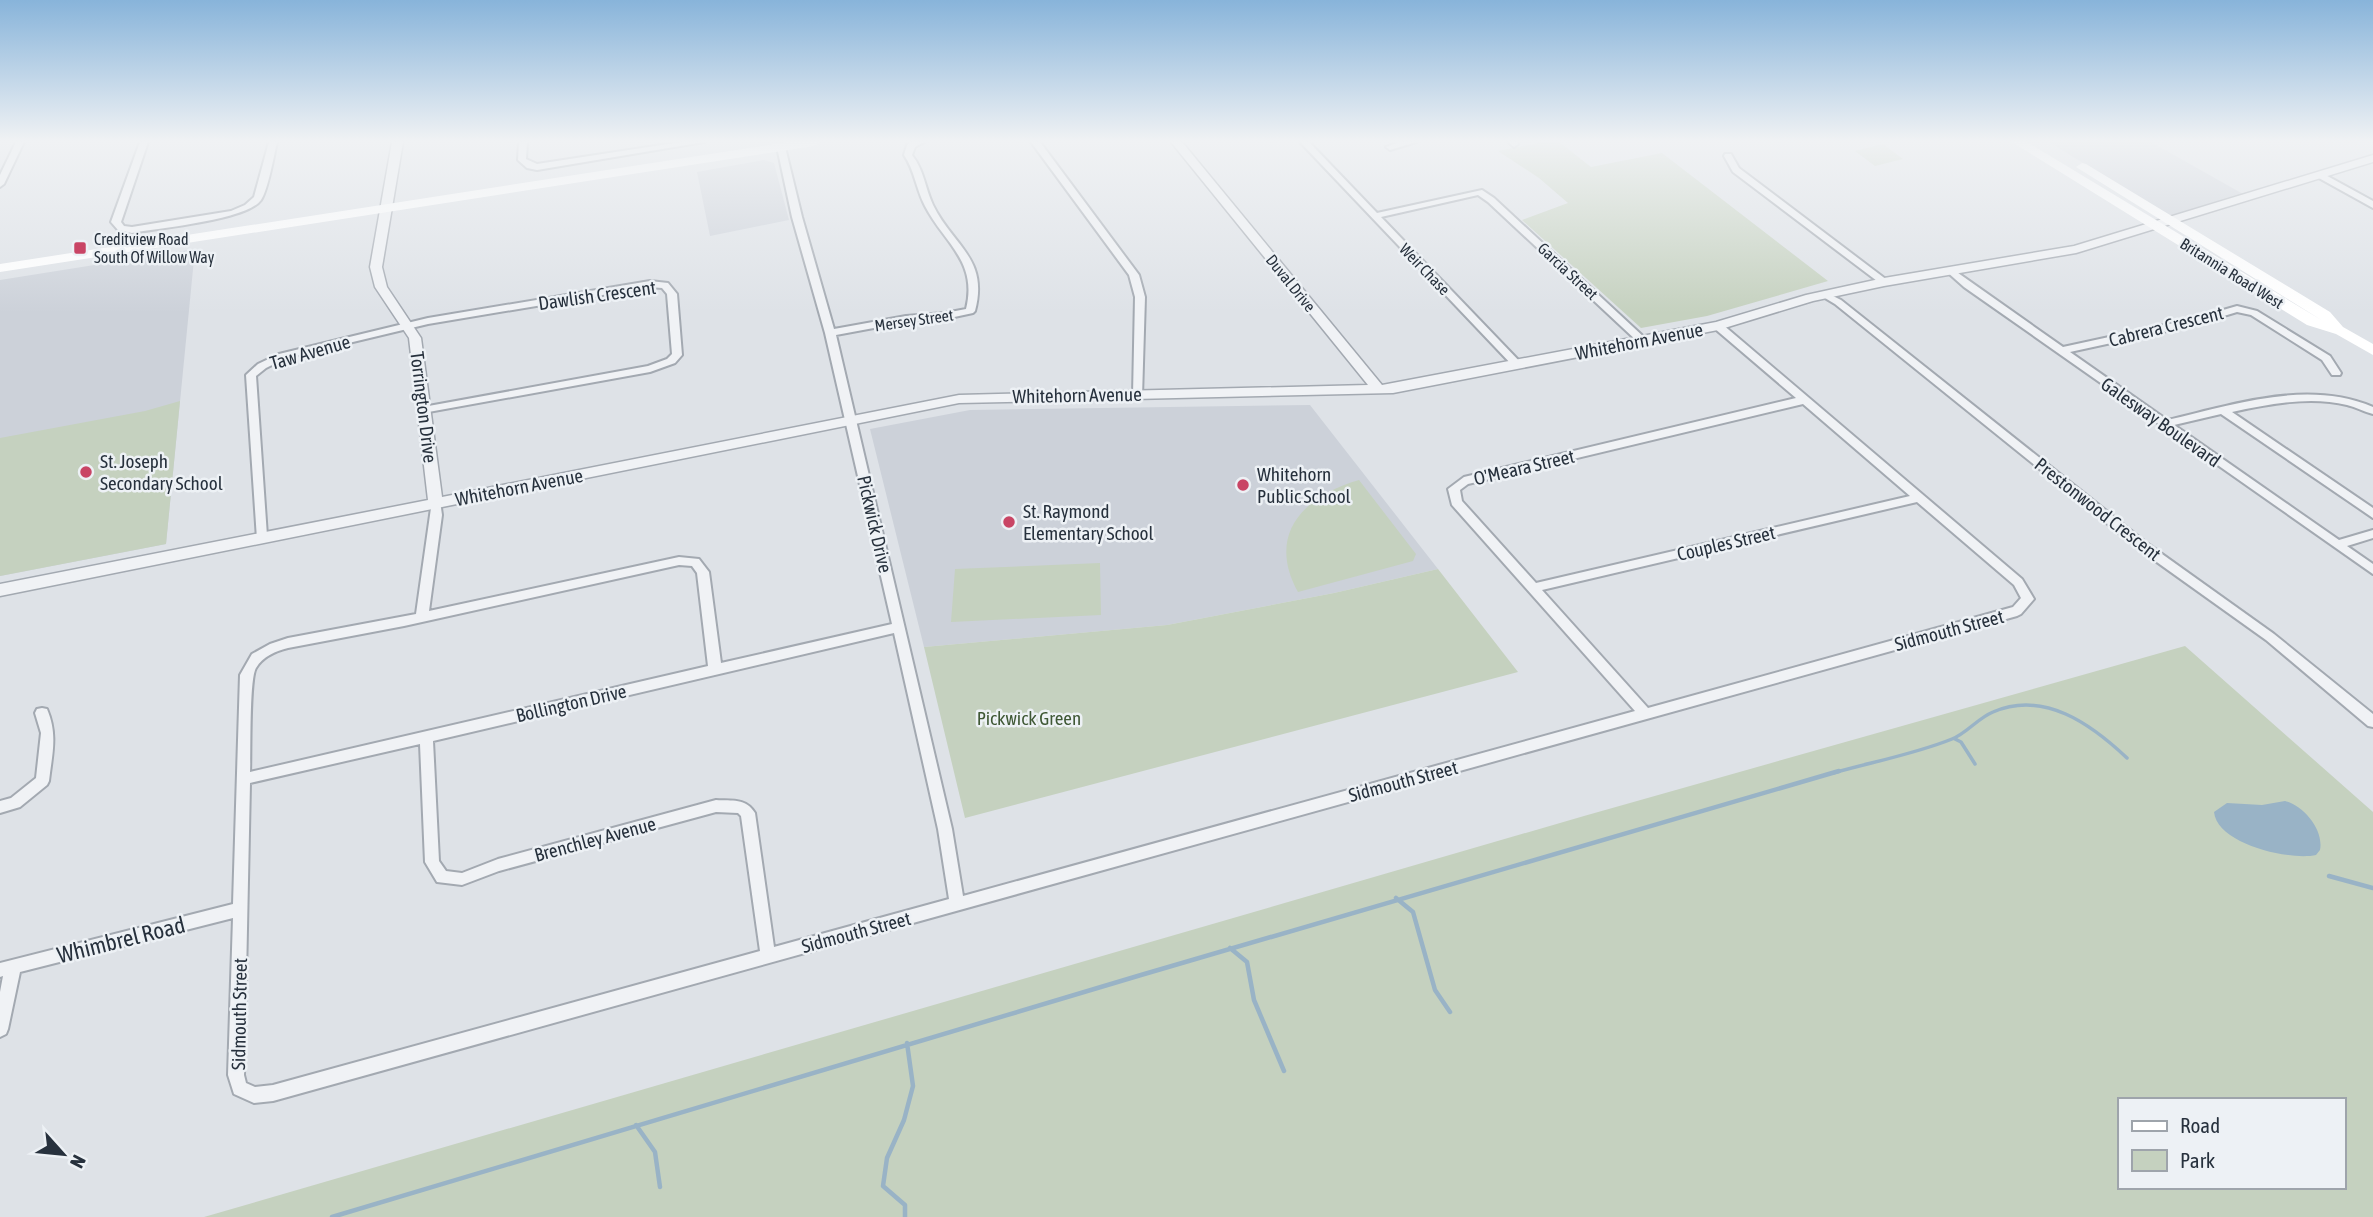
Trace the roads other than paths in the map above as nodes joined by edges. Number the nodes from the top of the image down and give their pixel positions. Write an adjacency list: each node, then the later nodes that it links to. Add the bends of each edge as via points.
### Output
1 (124, 199): 2 (street, via 116,222 132,230 233,213)
2 (257, 199)
3 (389, 199): 16 (street, Torrington Drive)
4 (443, 199): 16 (main road)
5 (793, 199): 27 (street, Pickwick Drive)
6 (927, 199): 27 (street, Mersey Street, via 975,279 970,311)
7 (1077, 199): 34 (street, via 1134,275 1140,297)
8 (1222, 199): 33 (street, Duval Drive)
9 (1358, 199): 17 (street, Weir Chase)
10 (1441, 199): 17 (street, Garcia Street)
11 (1489, 199): 28 (street, Garcia Street)
12 (1774, 199): 22 (street)
13 (2111, 199): 19 (main road, Britannia Road West)
14 (2136, 199): 18 (main road, Britannia Road West)
15 (2241, 199): 18 (street, Whitehorn Avenue)
16 (388, 207): 20 (main road); 24 (street, Torrington Drive, via 376,267 382,286)
17 (1375, 216): 31 (street, Weir Chase)
18 (2171, 220): 19 (street, Whitehorn Avenue); 26 (main road, Britannia Road West, via 2325,315)
19 (2154, 225): 21 (street, Whitehorn Avenue, via 2076,249); 26 (main road, Britannia Road West, via 2312,322)
20 (0, 268)
21 (1951, 271): 22 (street, Whitehorn Avenue); 29 (street, Galesway Boulevard)
22 (1884, 282): 23 (street, Whitehorn Avenue)
23 (1825, 295): 25 (street, Whitehorn Avenue); 55 (street, Prestonwood Crescent, via 2144,547 2270,637)
24 (407, 326): 36 (street, Torrington Drive, via 415,338); 36 (street, Dawlish Crescent, via 650,284 665,285 672,294 677,355 671,361 650,369); 45 (street, Taw Avenue, via 283,356 251,375)
25 (1718, 326): 28 (street, Whitehorn Avenue); 35 (street, Sidmouth Street)
26 (2341, 331): 30 (main road, Britannia Road West)
27 (830, 333): 39 (street, Pickwick Drive)
28 (1641, 339): 31 (street, Whitehorn Avenue)
29 (2060, 351): 32 (street, Cabrera Crescent, via 2237,309 2254,313 2326,358); 40 (street, Galesway Boulevard)
30 (2373, 351)
31 (1518, 365): 33 (street, Whitehorn Avenue)
32 (2336, 373)
33 (1379, 390): 34 (street, Whitehorn Avenue)
34 (1138, 395): 39 (street, Whitehorn Avenue, via 959,399)
35 (1804, 400): 41 (street, Sidmouth Street); 48 (street, O'Meara Street, via 1464,481 1454,489 1456,502)
36 (423, 410): 42 (street, Torrington Drive)
37 (2224, 411): 38 (street, via 2292,396 2361,403); 40 (street); 43 (street)
38 (2373, 411)
39 (851, 420): 42 (street, Whitehorn Avenue); 51 (street, Pickwick Drive)
40 (2164, 424): 46 (street, Galesway Boulevard)
41 (1919, 498): 48 (street, Couples Street); 54 (street, Sidmouth Street, via 2018,582 2028,599 2017,611)
42 (436, 503): 45 (street, Whitehorn Avenue); 50 (street, Torrington Drive)
43 (2373, 514)
44 (2373, 534): 46 (street)
45 (261, 536): 49 (street, Whitehorn Avenue)
46 (2337, 545): 47 (street, Galesway Boulevard)
47 (2373, 570)
48 (1533, 588): 54 (street, O'Meara Street)
49 (0, 590)
50 (422, 617): 52 (street, Sidmouth Street, via 679,561 695,562 703,572); 57 (street, Sidmouth Street, via 288,643 258,656 246,675)
51 (898, 627): 52 (street, Bollington Drive); 59 (street, Pickwick Drive, via 945,829)
52 (715, 669): 56 (street, Bollington Drive)
53 (41, 713): 58 (street, via 48,733 42,781 15,803)
54 (1646, 714): 59 (street, Sidmouth Street)
55 (2373, 722)
56 (426, 737): 57 (street, Bollington Drive); 61 (street, Brenchley Avenue, via 432,862 442,877 462,879 498,865 716,806 741,807 748,813)
57 (244, 779): 60 (street, Sidmouth Street)
58 (0, 807)
59 (957, 904): 61 (street, Sidmouth Street)
60 (241, 909): 61 (street, Sidmouth Street, via 236,1075 240,1088 254,1095); 62 (street, Whimbrel Road)
61 (768, 956)
62 (6, 969): 63 (street)
63 (0, 1029)

